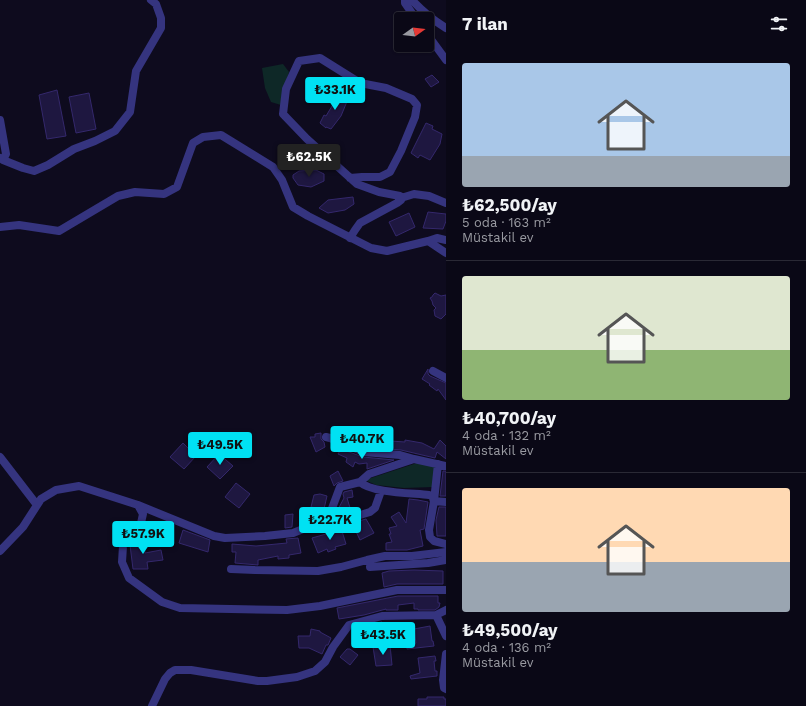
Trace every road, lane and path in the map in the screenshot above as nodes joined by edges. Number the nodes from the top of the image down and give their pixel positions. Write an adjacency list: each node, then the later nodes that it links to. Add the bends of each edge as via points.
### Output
1 (151, 0): 9 (street, via 156,4 161,18 161,28 136,71 130,112 115,131 74,148 34,171)
2 (405, 0): 4 (street)
3 (412, 0): 5 (street)
4 (411, 12)
5 (446, 28)
6 (434, 44): 7 (street)
7 (446, 60)
8 (0, 120): 9 (street, via 6,154)
9 (1, 159)
10 (350, 178): 10 (street, via 283,114 286,89 299,61 320,58 360,83 386,88 412,99 417,104 415,117 390,172 380,177); 11 (street, via 357,184)
11 (400, 198): 12 (street, via 414,194 429,196); 14 (street, via 397,203 360,223)
12 (446, 203)
13 (0, 227): 14 (street, via 19,225 59,231 118,196 134,192 164,194 177,187 193,143 203,137 221,135 273,167 282,180 293,206)
14 (350, 238): 16 (street, via 371,248 387,251)
15 (446, 240): 16 (street, via 437,238)
16 (428, 241): 17 (street)
17 (446, 253)
18 (433, 371): 19 (street)
19 (446, 378)
20 (326, 437): 22 (street, via 364,452 400,455)
21 (0, 458): 28 (street)
22 (414, 459): 23 (street); 24 (street, via 369,474)
23 (442, 465): 26 (street)
24 (360, 482): 25 (street); 30 (street, via 340,486)
25 (381, 491): 26 (street, via 429,495); 30 (street, via 375,508 370,512 339,520)
26 (434, 501): 27 (street); 31 (street, via 430,537 434,541)
27 (446, 502)
28 (37, 505): 29 (street, via 41,499 56,490 79,486); 32 (street, via 23,527)
29 (138, 506): 30 (street, via 225,538 293,533); 37 (street, via 143,514 142,523 130,534 123,546 122,562 129,578 162,602 180,608 287,610 320,606 396,590)
30 (328, 519)
31 (446, 544)
32 (0, 551)
33 (446, 552): 36 (street, via 385,556 318,571)
34 (446, 560): 35 (street)
35 (370, 567)
36 (231, 569)
37 (446, 590)
38 (446, 610): 39 (street)
39 (436, 615): 40 (street); 43 (street, via 382,616 349,625 325,662 315,671 297,677 258,681 191,670 175,670 165,679)
40 (446, 636)
41 (446, 654): 42 (street, via 443,680)
42 (446, 689)
43 (152, 706)

